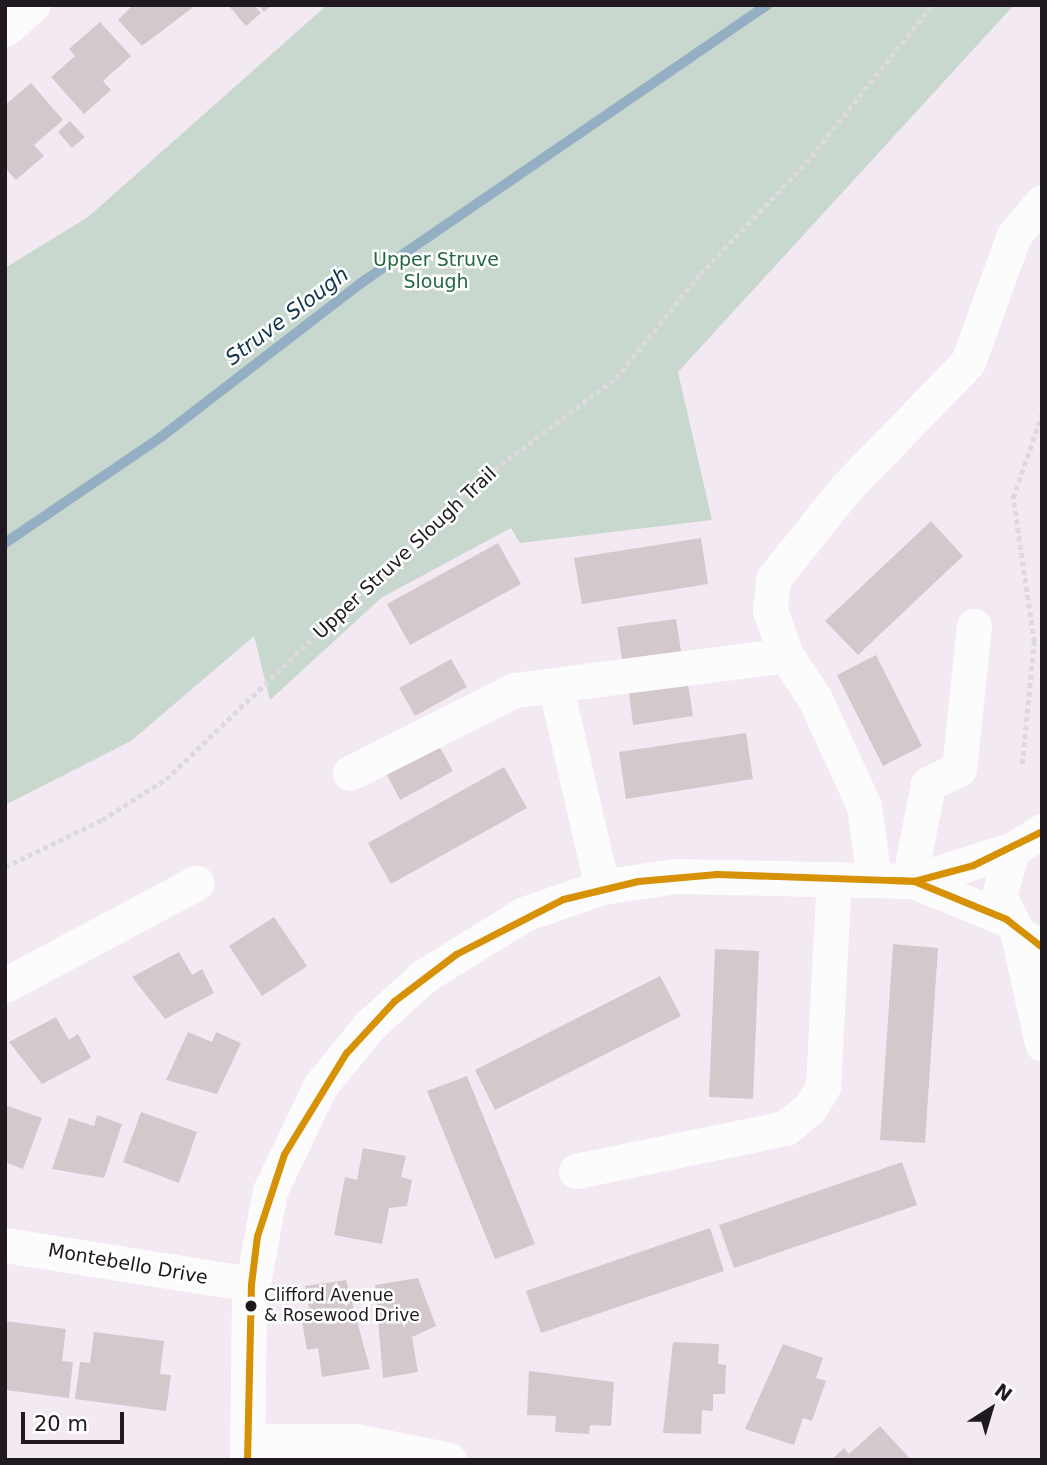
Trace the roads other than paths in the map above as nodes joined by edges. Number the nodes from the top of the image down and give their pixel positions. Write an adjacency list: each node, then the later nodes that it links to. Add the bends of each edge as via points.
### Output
1 (33, 5): 2 (street)
2 (5, 29)
3 (1042, 202): 5 (street, via 1014,235 968,362 778,570 769,610)
4 (974, 626): 11 (street, via 959,769 928,784)
5 (786, 655): 6 (street); 10 (street, via 815,699 864,806)
6 (556, 688): 7 (street, via 493,697); 13 (street)
7 (350, 773)
8 (1031, 833): 11 (street); 14 (street, via 999,895)
9 (834, 878): 10 (street); 13 (street, via 717,874); 17 (street, via 823,1086 810,1108 786,1128)
10 (874, 880): 11 (street)
11 (912, 881): 14 (street)
12 (196, 883): 15 (street)
13 (602, 887): 19 (street, via 488,934 424,976 362,1034 320,1086 284,1154 257,1236)
14 (1022, 933): 16 (street)
15 (5, 985)
16 (1042, 1043)
17 (576, 1171)
18 (5, 1245): 19 (street, Montebello Drive)
19 (250, 1284): 20 (street)
20 (247, 1450): 21 (street, via 368,1443)
21 (449, 1460)

